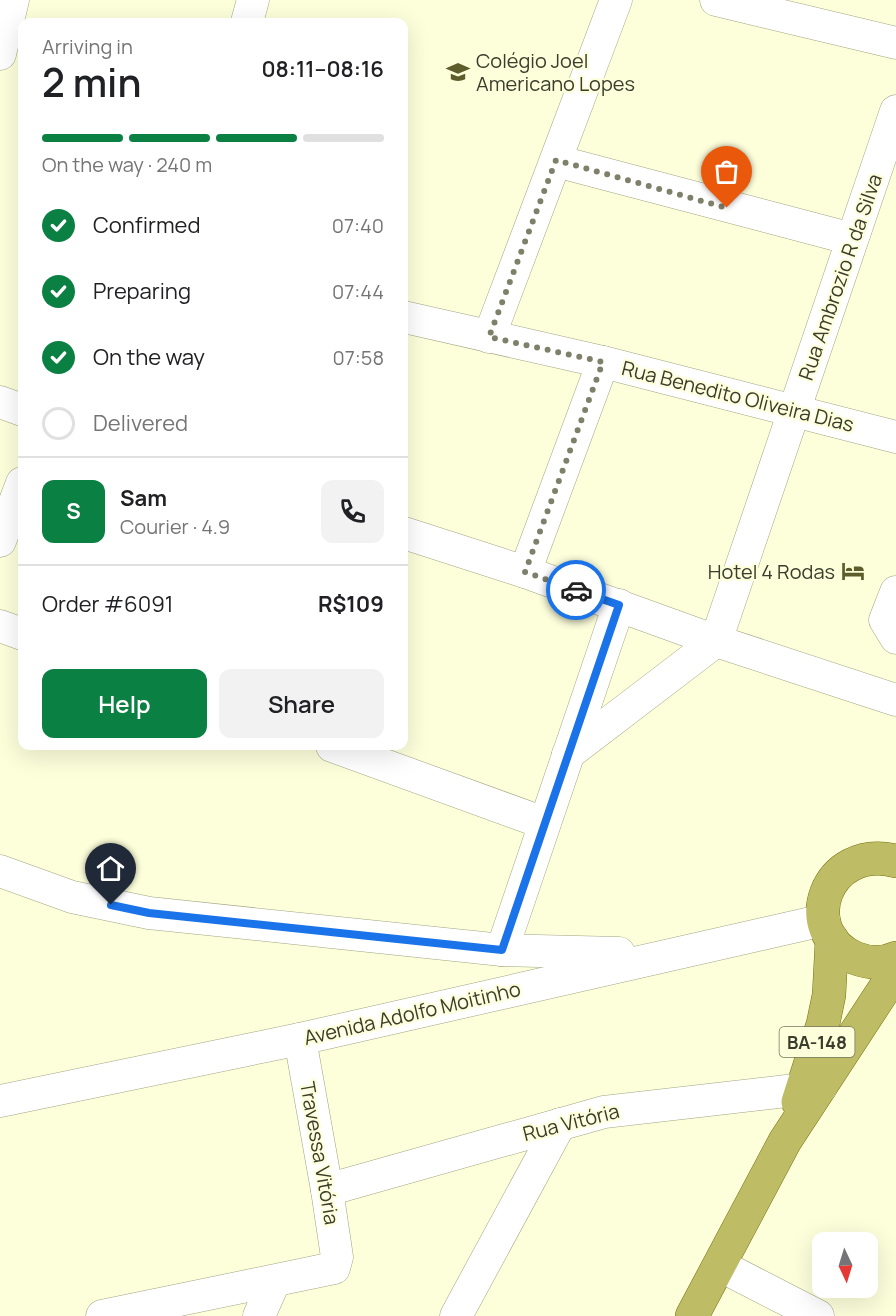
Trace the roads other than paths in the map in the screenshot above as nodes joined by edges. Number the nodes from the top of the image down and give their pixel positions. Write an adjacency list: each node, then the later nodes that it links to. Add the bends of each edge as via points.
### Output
1 (13, 0): 8 (street)
2 (253, 0): 6 (street)
3 (616, 0): 10 (street)
4 (716, 0): 5 (street)
5 (792, 9): 7 (street)
6 (248, 18)
7 (896, 43)
8 (0, 54)
9 (896, 111): 11 (street, Rua Ambrozio R da Silva)
10 (556, 160): 11 (street); 13 (street)
11 (852, 239): 17 (street, Rua Ambrozio R da Silva)
12 (408, 318): 13 (street, Rua Benedito Oliveira Dias)
13 (489, 337): 14 (street, Rua Benedito Oliveira Dias)
14 (603, 362): 17 (street, Rua Benedito Oliveira Dias); 22 (street)
15 (0, 402): 16 (street)
16 (18, 409)
17 (796, 409): 18 (street, Rua Benedito Oliveira Dias); 28 (street, Rua Ambrozio R da Silva)
18 (896, 437)
19 (18, 494): 21 (street)
20 (408, 534): 22 (street)
21 (0, 541)
22 (525, 572): 24 (street)
23 (896, 592): 27 (street, via 885,620)
24 (619, 605): 28 (street); 31 (street)
25 (0, 626): 26 (street)
26 (18, 633)
27 (896, 638)
28 (716, 641): 29 (street); 31 (street)
29 (896, 700)
30 (343, 750): 32 (street)
31 (568, 754): 32 (street)
32 (544, 823): 37 (street)
33 (888, 852): 35 (main road, via 851,864 834,878 824,898)
34 (0, 871): 37 (street, via 72,897 149,913)
35 (828, 930): 36 (street, Avenida Adolfo Moitinho); 38 (main road, via 846,954 866,962); 41 (main road, BA-148, via 829,995)
36 (695, 949): 37 (street, via 625,953); 40 (street, Avenida Adolfo Moitinho)
37 (502, 950)
38 (896, 958)
39 (896, 971): 41 (main road, BA-148)
40 (300, 1038): 42 (street, Avenida Adolfo Moitinho); 44 (street, Travessa Vitória)
41 (811, 1088): 43 (street, Rua Vitória, via 632,1106); 45 (main road, BA-148)
42 (0, 1101)
43 (560, 1124): 44 (street, Rua Vitória); 49 (street)
44 (327, 1190): 46 (street, Travessa Vitória, via 337,1257 334,1268)
45 (719, 1265): 50 (main road, BA-148); 51 (street)
46 (274, 1282): 47 (street); 48 (street)
47 (102, 1316)
48 (259, 1316)
49 (456, 1316)
50 (692, 1316)
51 (818, 1316)

